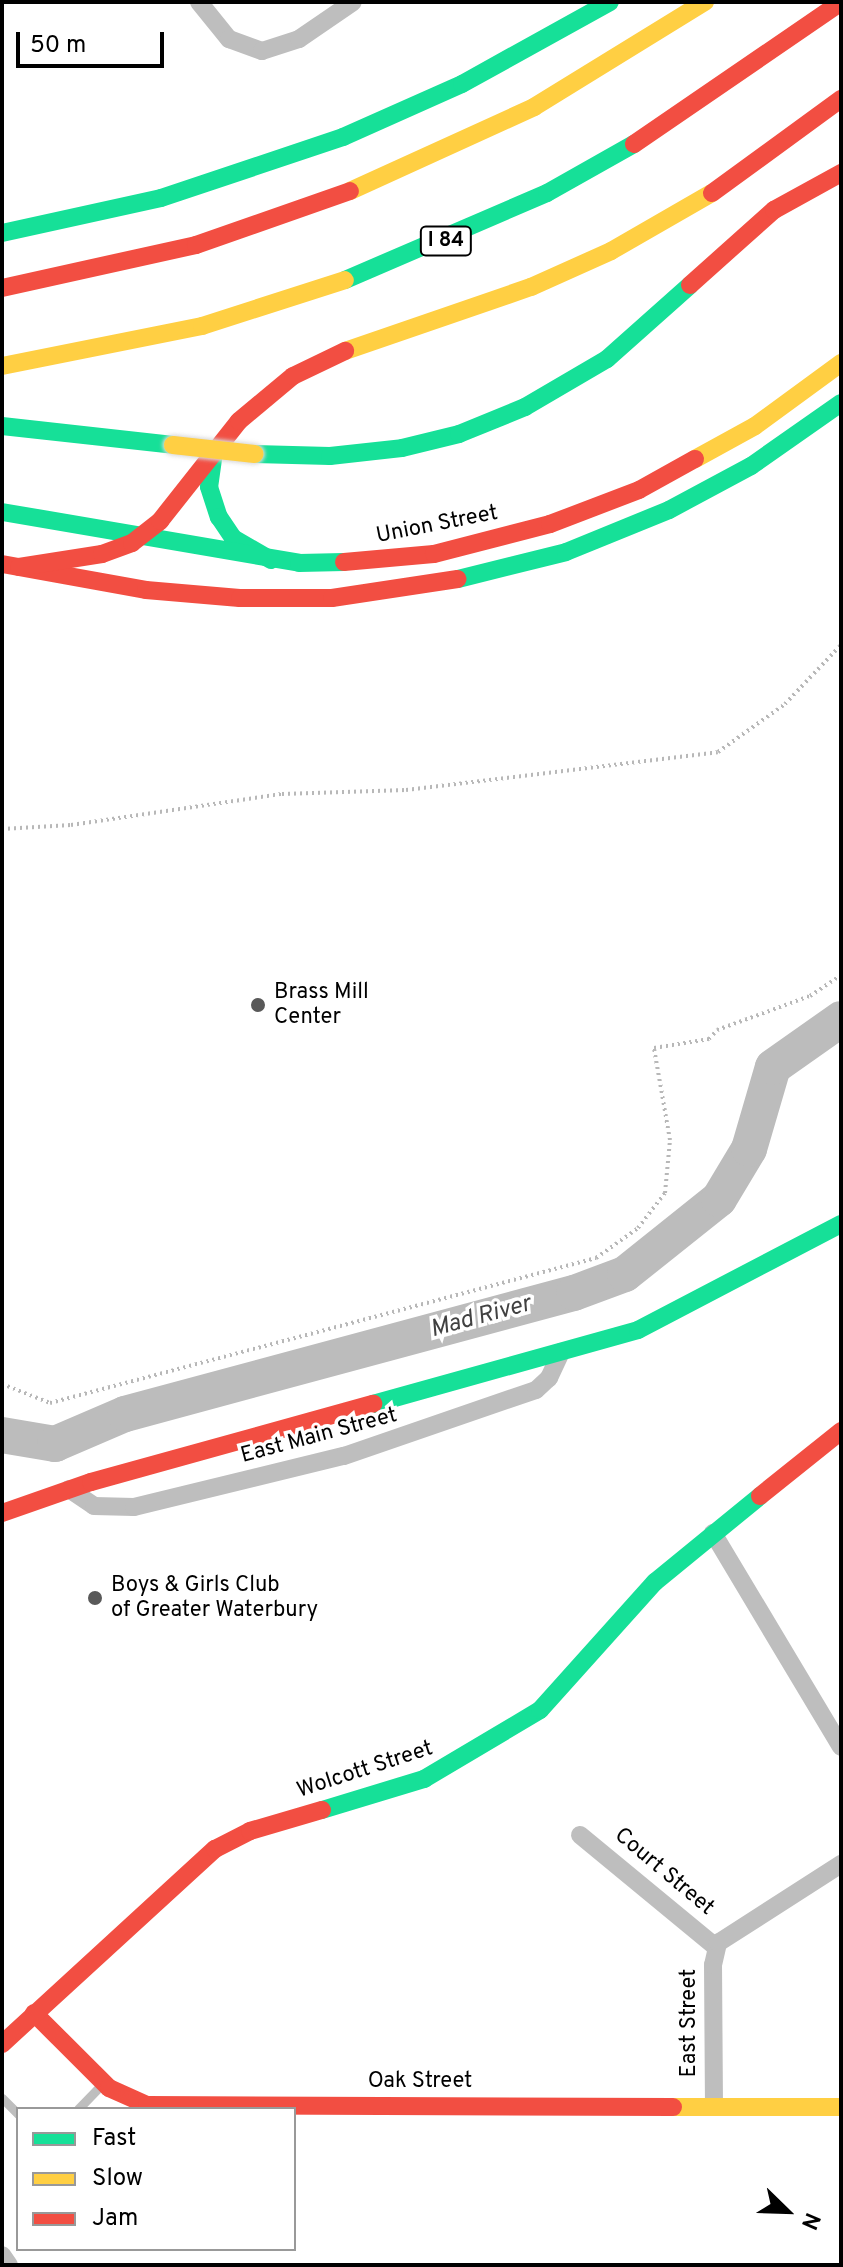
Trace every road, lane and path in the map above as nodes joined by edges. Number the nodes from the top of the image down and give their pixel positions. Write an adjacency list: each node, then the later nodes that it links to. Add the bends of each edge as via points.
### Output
1 (199, 2): 2 (street, via 229,39 262,51 299,39)
2 (353, 2)
3 (586, 2): 7 (main road)
4 (610, 2): 7 (main road)
5 (705, 2): 11 (main road, via 534,107 344,195 196,245)
6 (841, 2): 13 (main road, I 84, via 655,132 547,193 454,237 351,279 230,318)
7 (528, 49): 10 (main road, via 377,123 274,162 148,202)
8 (841, 99): 16 (main road, via 734,180 611,251 531,287 367,342 306,369 249,411)
9 (841, 173): 15 (main road, bridge, via 774,210 607,359 525,407 459,434 402,448 330,456 255,454)
10 (2, 233)
11 (2, 288)
12 (841, 363): 17 (main road, Union Street, via 755,426)
13 (2, 366)
14 (841, 403): 18 (main road, via 751,466)
15 (2, 426)
16 (218, 446): 20 (main road); 21 (main road, via 209,472 214,507 233,538)
17 (656, 481): 18 (main road); 21 (main road, Union Street, via 550,524 446,551 346,564)
18 (669, 510): 22 (main road, via 522,566 359,595 210,596)
19 (2, 512): 20 (main road, Union Street)
20 (140, 538): 21 (main road, Union Street); 22 (main road, via 102,554)
21 (271, 560)
22 (10, 566)
23 (841, 645): 24 (path, via 785,704 718,752 406,790 282,794 71,825)
24 (2, 829)
25 (841, 975): 28 (path, via 810,996 717,1030 709,1039 654,1048 670,1140 665,1193 638,1228 596,1258 50,1403)
26 (841, 1224): 27 (main road, East Main Street, via 667,1318)
27 (561, 1352): 30 (main road, East Main Street); 30 (street, East Main Street, via 549,1378 536,1390 344,1456 134,1507 94,1506)
28 (2, 1384)
29 (841, 1431): 32 (main road, Wolcott Street)
30 (69, 1489): 31 (main road, East Main Street)
31 (2, 1513)
32 (713, 1533): 33 (street); 37 (main road, Wolcott Street, via 655,1582 564,1689 532,1717 424,1779 226,1842 187,1871)
33 (841, 1747)
34 (580, 1835): 36 (street, Court Street)
35 (841, 1864): 36 (street, East Street, via 733,1929)
36 (716, 1947): 41 (street, East Street)
37 (34, 2013): 38 (main road, Wolcott Street); 39 (main road, Oak Street)
38 (2, 2044)
39 (103, 2083): 40 (lane); 41 (main road, Oak Street, via 126,2100 155,2105)
40 (80, 2107)
41 (714, 2107): 42 (main road, Oak Street)
42 (841, 2107)
43 (2, 2255): 44 (street)
44 (9, 2265)

